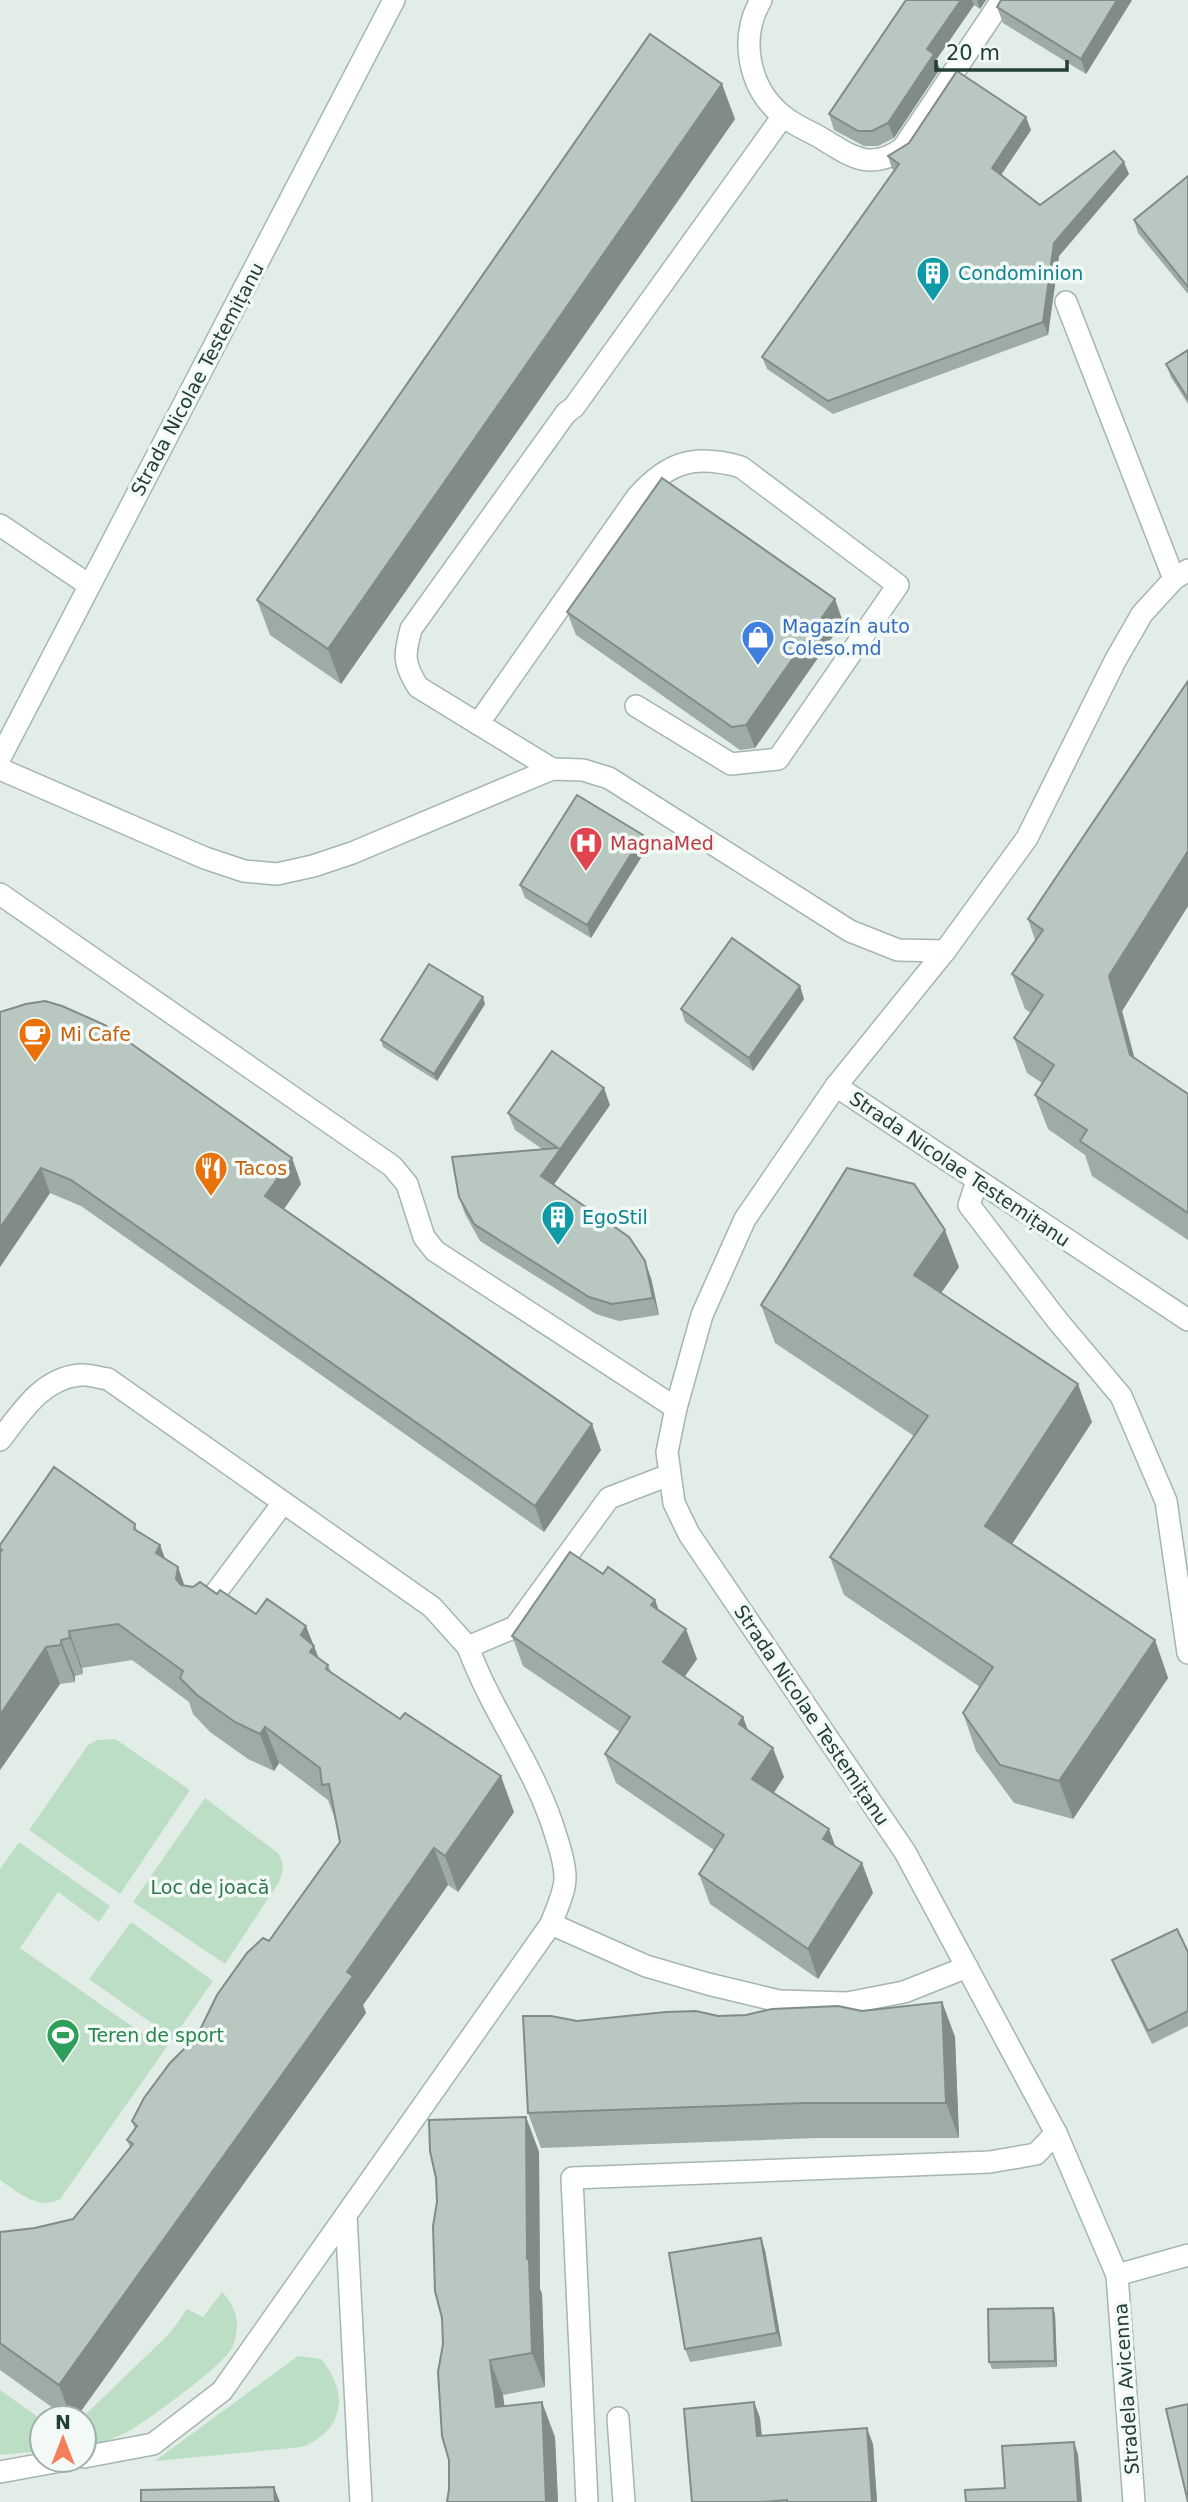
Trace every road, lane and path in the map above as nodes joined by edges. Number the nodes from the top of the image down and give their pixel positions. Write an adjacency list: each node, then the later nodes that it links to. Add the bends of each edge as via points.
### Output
1 (394, 0): 8 (street, Strada Nicolae Testemițanu)
2 (761, 0): 4 (street, via 752,16 748,42 751,67 763,94)
3 (1002, 0): 4 (street, via 903,148 890,158 872,162 854,157)
4 (783, 116): 10 (street, via 411,629 404,655 418,687)
5 (1066, 302): 7 (street)
6 (0, 525): 8 (street)
7 (1181, 575): 15 (street, Strada Nicolae Testemițanu, via 1142,614 1027,838)
8 (89, 585): 11 (street, Strada Nicolae Testemițanu)
9 (636, 706): 10 (street, via 731,764 778,759 898,585 741,467 699,460 682,464 662,472 637,497)
10 (478, 724): 13 (street)
11 (0, 758)
12 (0, 769): 13 (street, via 205,858 244,871 276,874 352,853)
13 (552, 769): 15 (street, via 583,770 609,778 850,931 898,950)
14 (0, 894): 19 (street, via 392,1166 407,1184 424,1237 435,1251)
15 (945, 951): 16 (street, Strada Nicolae Testemițanu)
16 (836, 1087): 17 (street, Strada Nicolae Testemițanu); 19 (street, Strada Nicolae Testemițanu, via 745,1219 702,1315)
17 (977, 1181): 18 (street, Strada Nicolae Testemițanu); 25 (street, via 970,1205 1121,1396 1166,1501)
18 (1188, 1320)
19 (676, 1408): 21 (street, Strada Nicolae Testemițanu, via 667,1452)
20 (0, 1440): 22 (street, via 30,1400 55,1381 81,1375 108,1379)
21 (669, 1475): 24 (street, via 609,1498 515,1627); 27 (street, Strada Nicolae Testemițanu, via 674,1503 689,1534 905,1852)
22 (283, 1503): 23 (street); 24 (street, via 432,1607)
23 (202, 1611)
24 (468, 1647): 26 (street, via 479,1677 547,1804 565,1879)
25 (1188, 1653)
26 (551, 1924): 27 (street, via 646,1966 779,2001 847,2003 904,1993); 29 (street)
27 (968, 1967): 28 (street, Strada Nicolae Testemițanu)
28 (1056, 2133): 31 (street, Strada Nicolae Testemițanu); 37 (street, via 1036,2154 990,2162 572,2178)
29 (346, 2215): 33 (street, via 222,2391 153,2444); 36 (street)
30 (1188, 2255): 31 (street)
31 (1117, 2275): 39 (street, Stradela Avicenna)
32 (618, 2418): 38 (street)
33 (98, 2454)
34 (28, 2467): 35 (street)
35 (0, 2472)
36 (361, 2502)
37 (587, 2502)
38 (624, 2502)
39 (1134, 2502)

